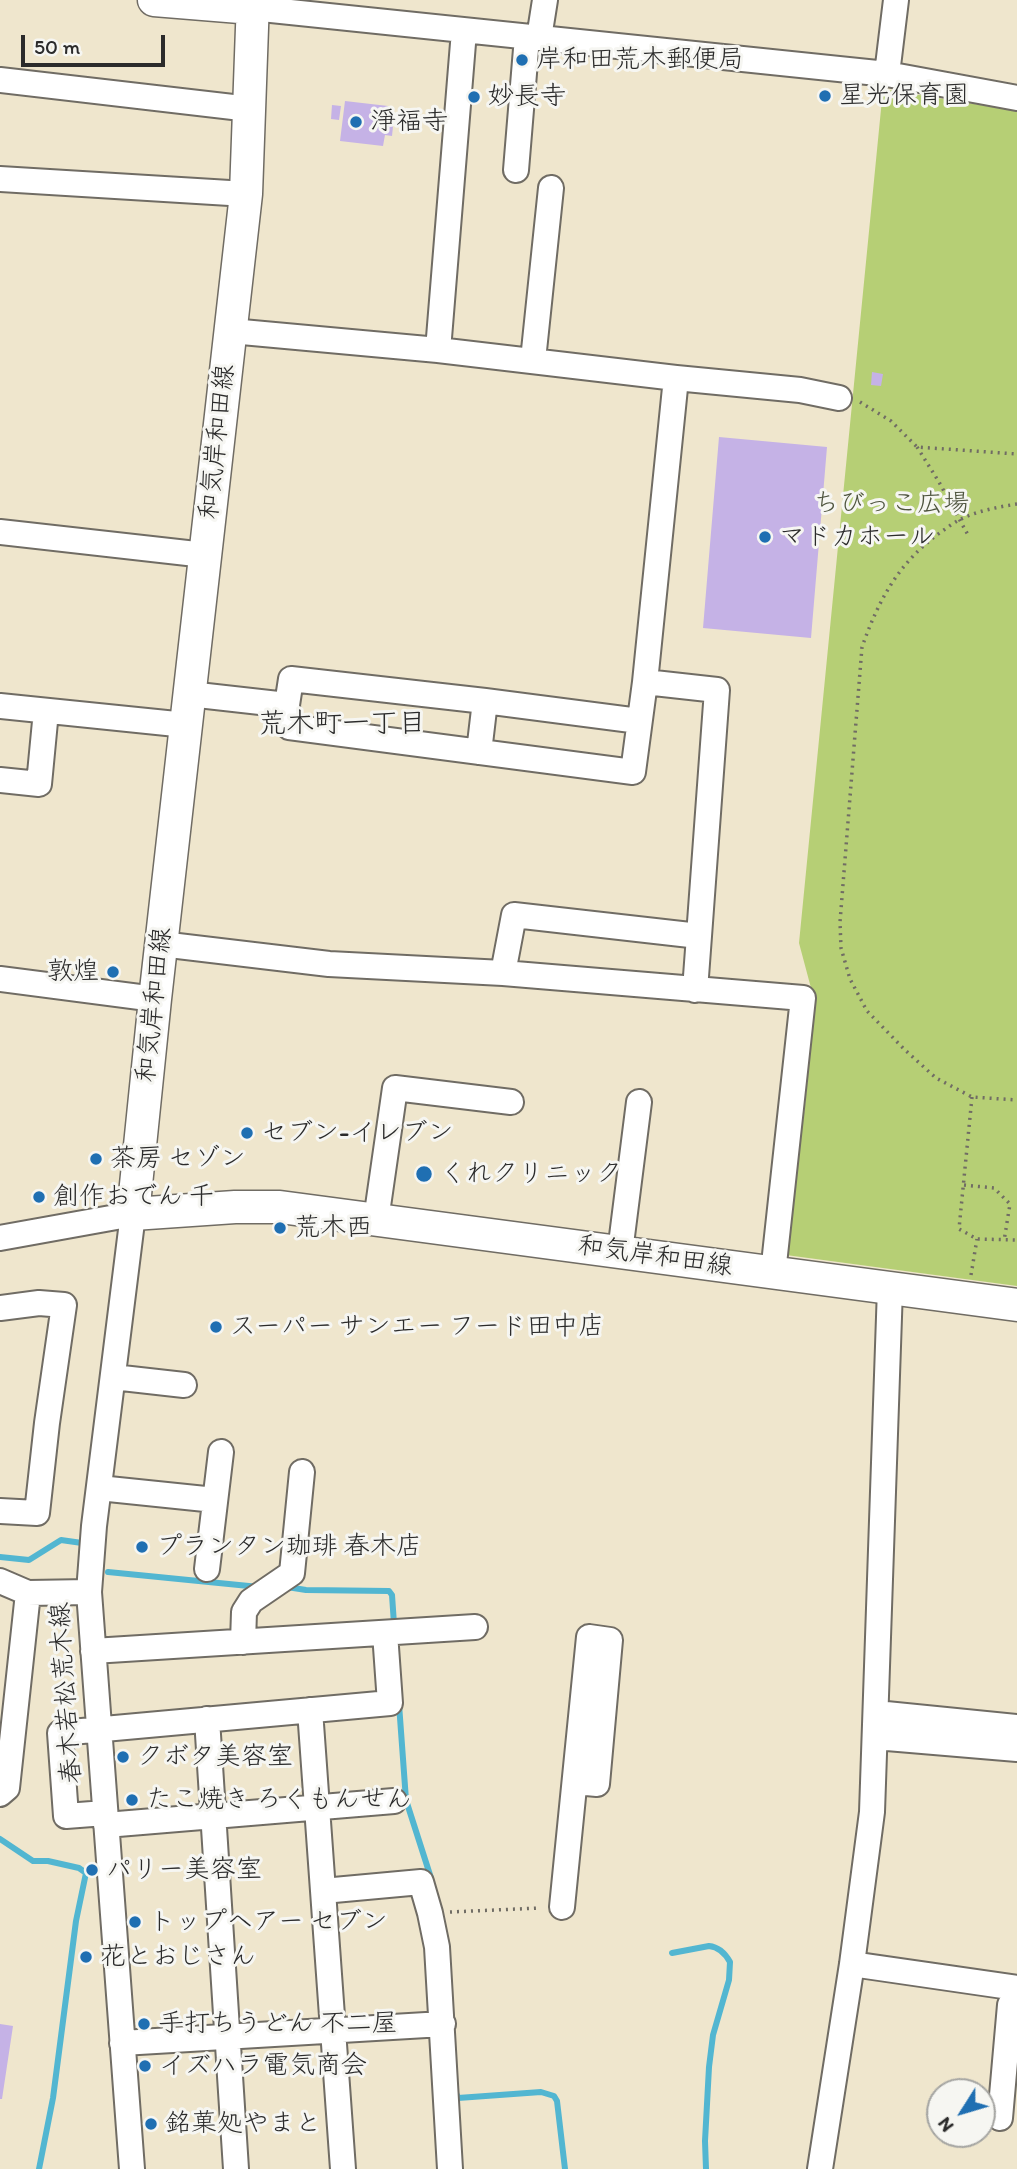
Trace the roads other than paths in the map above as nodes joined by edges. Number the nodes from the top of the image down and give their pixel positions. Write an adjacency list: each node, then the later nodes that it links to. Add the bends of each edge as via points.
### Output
1 (154, 0): 4 (main road)
2 (545, 0): 6 (street)
3 (896, 0): 7 (street)
4 (252, 4): 5 (street); 10 (main road, 和気岸和田線)
5 (464, 30): 6 (street); 16 (street)
6 (533, 38): 7 (street); 11 (street)
7 (887, 74): 9 (street)
8 (0, 80): 10 (street)
9 (1017, 98)
10 (250, 109): 14 (main road, 和気岸和田線)
11 (516, 170)
12 (0, 179): 14 (street)
13 (551, 188): 17 (street)
14 (246, 194): 15 (main road, 和気岸和田線)
15 (230, 331): 16 (street); 21 (main road, 和気岸和田線)
16 (438, 350): 17 (street)
17 (533, 360): 18 (street)
18 (676, 379): 19 (street); 22 (street)
19 (839, 398)
20 (0, 532): 21 (street)
21 (205, 555): 23 (main road, 和気岸和田線)
22 (645, 682): 28 (street); 32 (street, via 717,690)
23 (189, 694): 25 (street); 29 (main road, 和気岸和田線)
24 (485, 701): 25 (street, via 292,679); 28 (street); 30 (street)
25 (286, 705): 30 (street, via 289,727)
26 (0, 706): 27 (street)
27 (46, 711): 29 (street); 31 (street, via 39,784)
28 (639, 721): 30 (street, via 633,772)
29 (186, 725): 33 (main road, 和気岸和田線)
30 (479, 752)
31 (0, 779)
32 (699, 936): 34 (street, via 514,915); 36 (street)
33 (161, 944): 34 (street, via 329,964); 37 (main road, 和気岸和田線)
34 (503, 973): 36 (street)
35 (0, 979): 37 (street)
36 (695, 990): 44 (street, via 803,998)
37 (155, 999): 40 (main road, 和気岸和田線)
38 (511, 1102): 41 (street, via 395,1088)
39 (639, 1102): 43 (street)
40 (133, 1214): 41 (main road, 和気岸和田線, via 280,1207); 42 (street); 48 (street, 春木若松荒木線)
41 (376, 1220): 43 (main road, 和気岸和田線)
42 (0, 1238)
43 (620, 1252): 44 (main road, 和気岸和田線)
44 (773, 1273): 45 (main road, 和気岸和田線)
45 (890, 1288): 46 (main road, 和気岸和田線); 65 (street)
46 (1017, 1305)
47 (0, 1308): 54 (street, via 64,1305 37,1513)
48 (113, 1377): 49 (street); 52 (street, 春木若松荒木線)
49 (184, 1385)
50 (221, 1452): 53 (street)
51 (302, 1472): 61 (street, via 292,1573 251,1601 244,1612)
52 (99, 1488): 53 (street); 57 (street, 春木若松荒木線)
53 (215, 1500): 55 (street)
54 (0, 1511)
55 (207, 1569)
56 (0, 1581): 58 (street)
57 (89, 1592): 58 (street); 62 (street, 春木若松荒木線)
58 (28, 1593): 70 (street, via 7,1788)
59 (475, 1627): 60 (street)
60 (385, 1633): 61 (street); 63 (street, via 390,1703)
61 (243, 1642): 62 (street)
62 (93, 1651): 67 (street, 春木若松荒木線)
63 (310, 1710): 64 (street); 72 (street)
64 (207, 1719): 67 (street); 73 (street)
65 (875, 1725): 66 (street); 68 (street); 77 (street, via 872,1812)
66 (1017, 1727)
67 (99, 1729): 74 (street, 春木若松荒木線); 74 (street, via 60,1733 66,1816)
68 (1017, 1749)
69 (575, 1782): 69 (street, via 589,1637 610,1640 597,1784); 76 (street)
70 (0, 1794)
71 (394, 1801): 72 (street)
72 (317, 1808): 73 (street); 75 (street)
73 (213, 1816): 74 (street); 81 (street)
74 (105, 1819): 82 (street, 春木若松荒木線)
75 (323, 1891): 79 (street, via 421,1882 437,1947); 80 (street)
76 (562, 1907)
77 (852, 1964): 78 (street); 88 (street)
78 (1017, 1988): 83 (street, via 1010,2005)
79 (443, 2024): 80 (street); 87 (street)
80 (333, 2030): 81 (street); 86 (street)
81 (227, 2036): 82 (street); 85 (street)
82 (122, 2043): 84 (street, 春木若松荒木線)
83 (1000, 2118)
84 (132, 2169)
85 (236, 2169)
86 (343, 2169)
87 (450, 2169)
88 (820, 2169)

